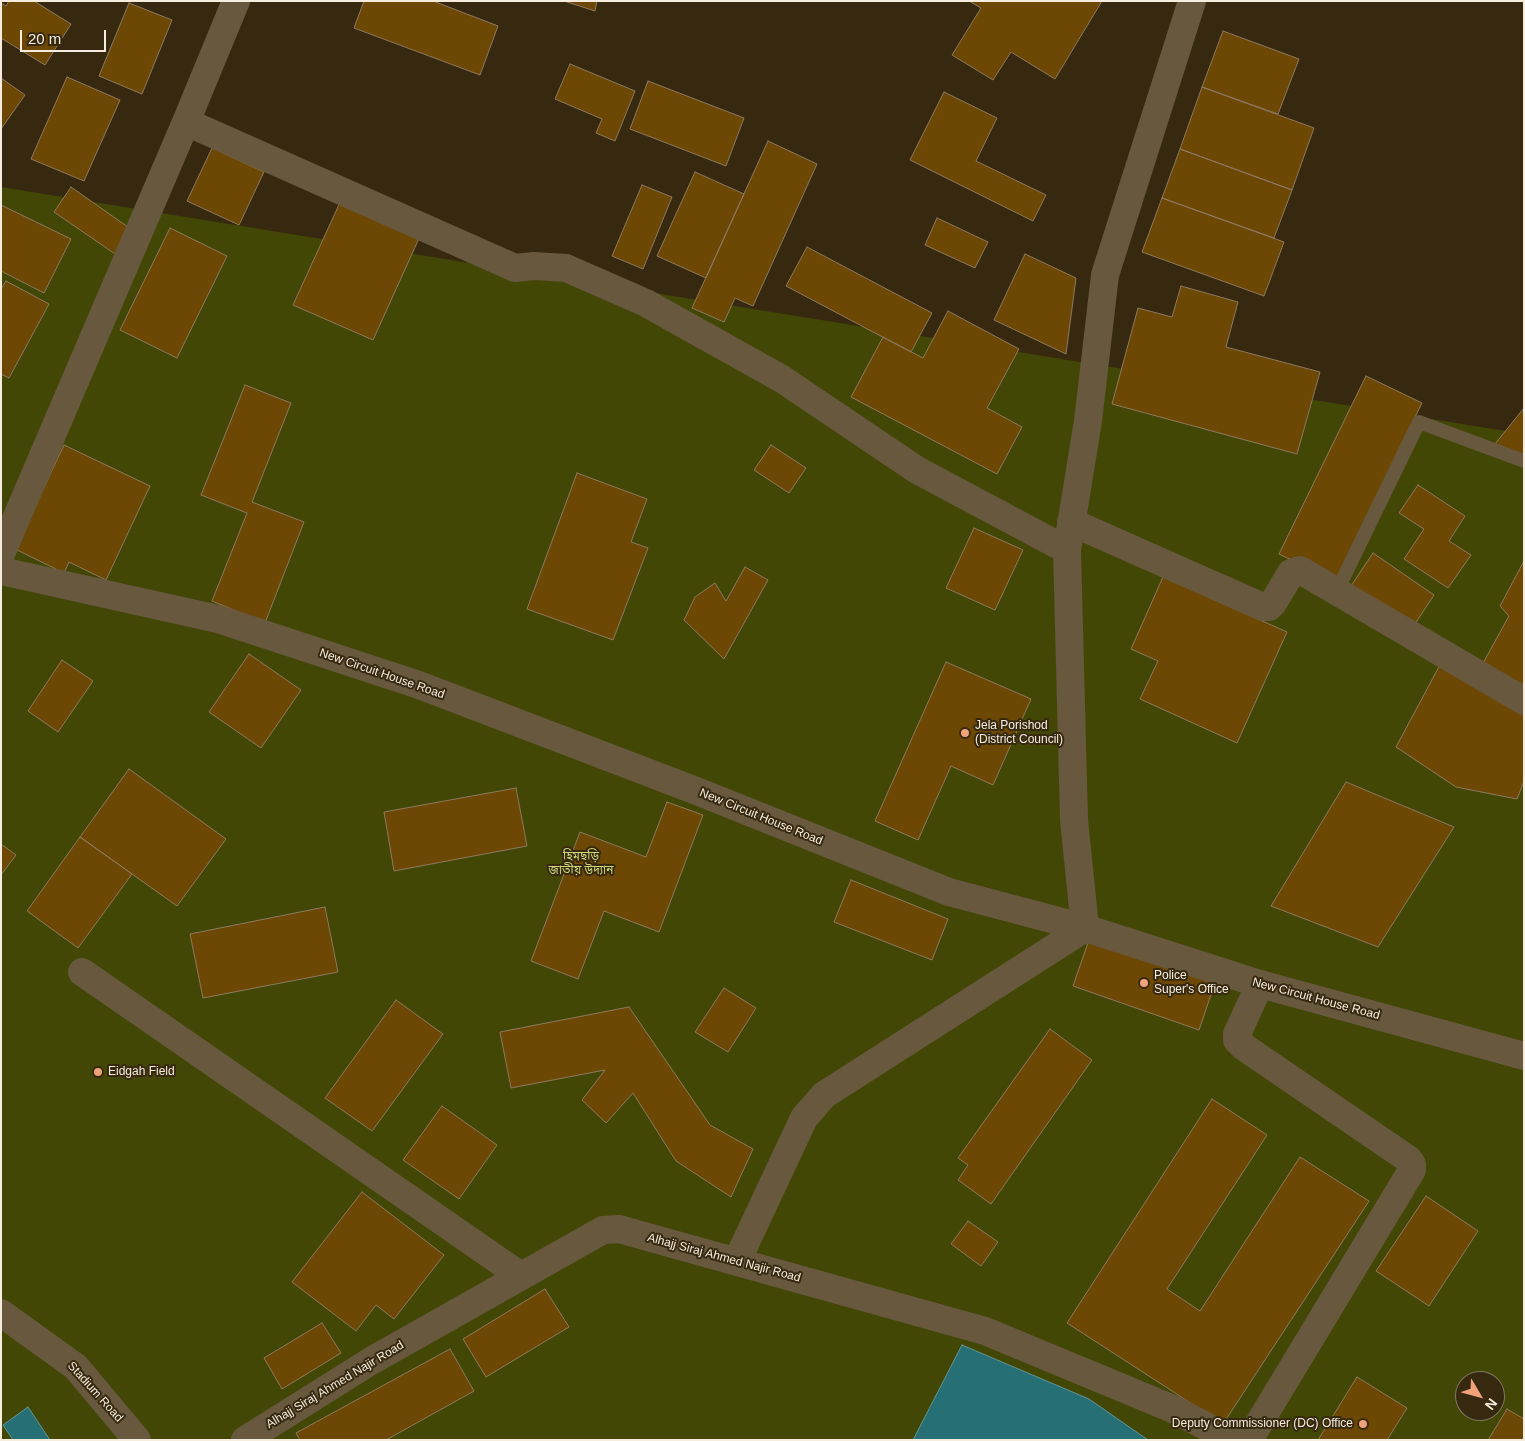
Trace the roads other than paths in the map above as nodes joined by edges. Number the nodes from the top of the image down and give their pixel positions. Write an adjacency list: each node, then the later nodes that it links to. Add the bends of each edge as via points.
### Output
1 (236, 1): 3 (street)
2 (1192, 1): 5 (street, via 1105,275 1088,421)
3 (186, 122): 6 (street, via 515,268 566,268 646,303 782,379 917,470); 7 (street)
4 (1524, 461): 9 (lane, via 1419,422)
5 (1071, 522): 6 (street); 9 (street, via 1263,607 1273,604 1291,572 1300,570)
6 (1067, 550): 11 (street, via 1074,820)
7 (1, 554)
8 (1, 571): 11 (street, New Circuit House Road, via 218,619 419,685 950,892)
9 (1337, 591): 10 (street)
10 (1524, 701)
11 (1085, 928): 13 (street, New Circuit House Road); 15 (street, via 824,1095 804,1118)
12 (82, 972): 16 (street)
13 (1260, 984): 14 (street, New Circuit House Road); 21 (street, via 1237,1040 1408,1159 1412,1170)
14 (1524, 1056)
15 (737, 1261): 16 (street, Alhajj Siraj Ahmed Najir Road, via 619,1229 603,1230); 20 (street, Alhajj Siraj Ahmed Najir Road, via 985,1331 1173,1409)
16 (521, 1276): 19 (street, Alhajj Siraj Ahmed Najir Road, via 371,1361)
17 (1, 1312): 18 (street, Stadium Road, via 76,1367)
18 (137, 1440)
19 (244, 1440)
20 (1232, 1440)
21 (1249, 1440)

